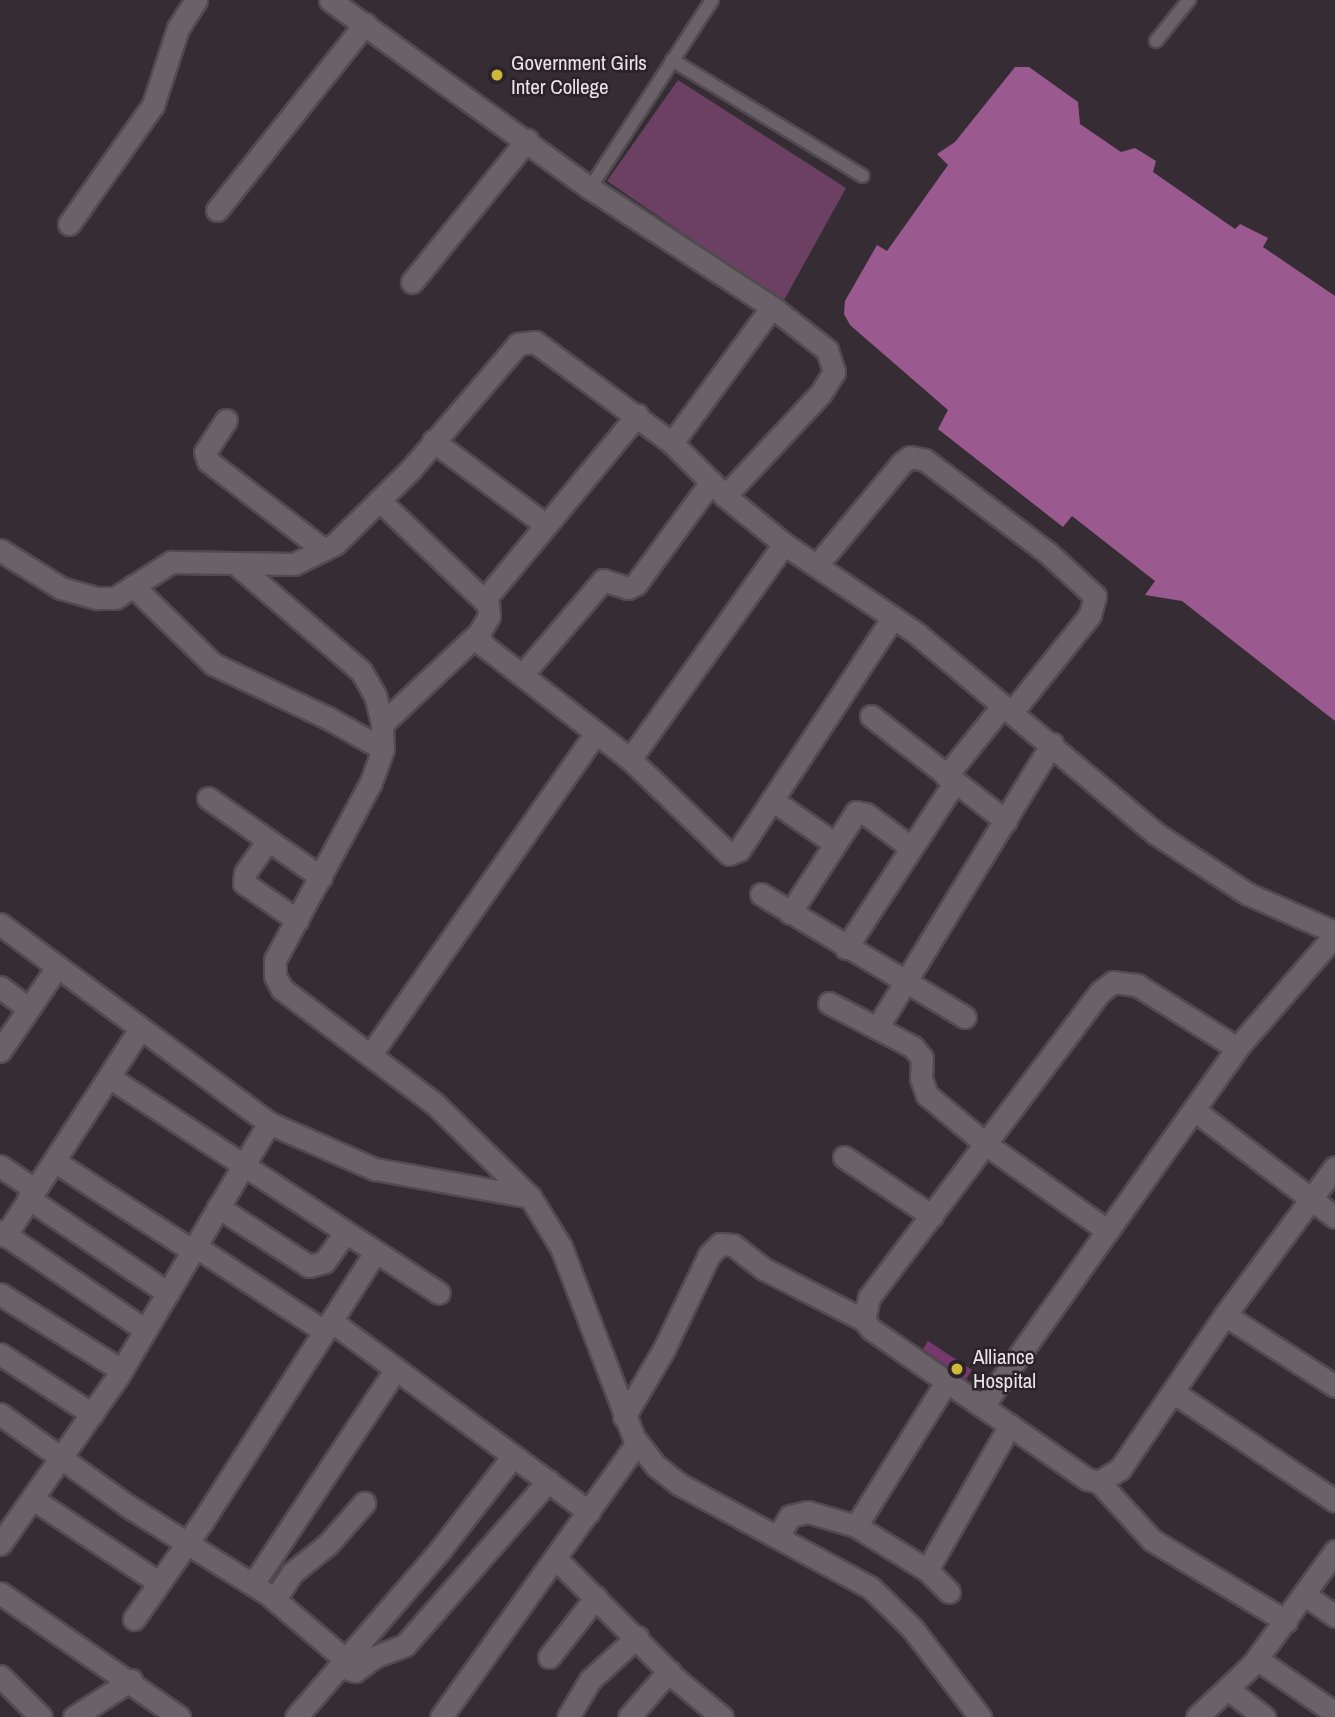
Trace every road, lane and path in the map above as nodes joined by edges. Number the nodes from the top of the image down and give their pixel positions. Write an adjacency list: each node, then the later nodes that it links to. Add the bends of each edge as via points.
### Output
1 (196, 0): 12 (street, via 178,28 153,105)
2 (330, 0): 5 (street)
3 (712, 0): 7 (lane)
4 (1189, 0): 6 (lane)
5 (365, 24): 8 (street); 11 (street)
6 (1156, 41)
7 (672, 61): 9 (lane); 10 (lane)
8 (527, 140): 10 (street); 13 (street)
9 (863, 176)
10 (590, 188): 14 (street)
11 (217, 210)
12 (69, 224)
13 (412, 282)
14 (772, 307): 18 (street); 19 (street, via 827,350 834,372 821,393)
15 (637, 415): 17 (street, via 548,349 526,341 493,370); 18 (street); 21 (street)
16 (226, 420): 24 (street, via 205,452 208,461)
17 (433, 441): 20 (street); 21 (street)
18 (672, 443): 19 (street)
19 (718, 489): 22 (street); 31 (street, via 636,583 628,588 603,580)
20 (379, 500): 24 (street); 28 (street)
21 (545, 525): 28 (street)
22 (784, 544): 26 (street); 38 (street)
23 (0, 550): 27 (street, via 61,588 97,598 115,598)
24 (324, 550): 25 (street, via 294,564)
25 (235, 563): 27 (street, via 171,562); 34 (street, via 361,671 375,695)
26 (817, 565): 29 (street); 32 (street, via 902,463 910,457 925,460 1095,596 1090,615)
27 (133, 586): 37 (street, via 213,664)
28 (485, 599): 30 (street, via 489,615)
29 (893, 617): 32 (street); 41 (street)
30 (479, 633): 31 (street, via 482,645); 34 (street)
31 (522, 675): 35 (street)
32 (1008, 708): 36 (street); 39 (street)
33 (871, 716): 39 (street)
34 (382, 724): 37 (street)
35 (596, 733): 38 (street); 63 (street)
36 (1052, 744): 42 (street); 51 (street, via 1155,833 1212,874)
37 (383, 749): 46 (street)
38 (630, 759): 41 (street, via 729,854 738,850)
39 (950, 780): 42 (street); 45 (street)
40 (208, 798): 43 (street)
41 (772, 800): 44 (street)
42 (1006, 821): 54 (street)
43 (268, 840): 46 (street); 49 (street, via 245,873 244,883)
44 (834, 843): 45 (street, via 859,812); 48 (street)
45 (909, 846): 52 (street)
46 (321, 877): 49 (street)
47 (761, 894): 48 (street)
48 (790, 913): 52 (street)
49 (297, 920): 63 (street, via 275,960 275,976 292,999)
50 (0, 924): 53 (street)
51 (1335, 933): 61 (street)
52 (846, 948): 54 (street)
53 (57, 967): 57 (street); 60 (street)
54 (905, 983): 58 (street); 59 (street)
55 (0, 987): 57 (street)
56 (829, 1003): 59 (street)
57 (29, 1009): 62 (street)
58 (965, 1017)
59 (877, 1028): 67 (street, via 918,1051 927,1095)
60 (140, 1029): 64 (street); 66 (street)
61 (1237, 1048): 65 (street); 67 (street, via 1137,985 1113,982 1100,992)
62 (0, 1051)
63 (371, 1054): 74 (street, via 472,1136)
64 (109, 1077): 69 (street); 72 (street)
65 (1194, 1110): 75 (street); 79 (street)
66 (269, 1123): 72 (street); 74 (street, via 375,1169)
67 (987, 1145): 77 (street); 79 (street)
68 (844, 1157): 77 (street)
69 (54, 1161): 73 (street); 82 (street)
70 (0, 1167): 73 (street)
71 (1335, 1167): 75 (street)
72 (243, 1168): 76 (street); 81 (street)
73 (30, 1193): 80 (street); 84 (street)
74 (530, 1197): 100 (street, via 561,1247)
75 (1309, 1199): 78 (street); 87 (street)
76 (218, 1207): 81 (street, via 309,1266 324,1262); 82 (street)
77 (932, 1216): 88 (street, via 869,1297)
78 (1335, 1217)
79 (1108, 1231): 97 (street)
80 (3, 1234): 90 (street)
81 (344, 1234): 83 (street)
82 (194, 1248): 84 (street); 89 (street)
83 (374, 1254): 85 (street); 89 (street)
84 (168, 1293): 90 (street)
85 (439, 1293)
86 (0, 1294): 92 (street)
87 (1224, 1315): 95 (street); 96 (street)
88 (864, 1320): 94 (street); 100 (street, via 764,1269 733,1244 720,1244 709,1255 664,1349)
89 (327, 1326): 93 (street); 113 (street)
90 (145, 1330): 92 (street)
91 (0, 1354): 99 (street)
92 (121, 1370): 99 (street)
93 (396, 1370): 103 (street); 119 (street)
94 (947, 1381): 97 (street); 111 (street)
95 (1335, 1385)
96 (1173, 1392): 106 (street, via 1121,1469); 108 (street)
97 (983, 1406): 101 (street)
98 (0, 1414): 104 (street)
99 (92, 1414): 104 (street)
100 (624, 1417): 102 (street)
101 (1010, 1425): 106 (street, via 1087,1479); 117 (street)
102 (637, 1443): 110 (street); 112 (street, via 679,1484)
103 (513, 1456): 105 (street); 131 (street)
104 (63, 1457): 107 (street); 113 (street)
105 (548, 1481): 110 (street); 131 (street, via 405,1645 374,1657 355,1671)
106 (1099, 1482): 127 (street, via 1152,1540)
107 (33, 1499): 114 (street); 118 (street)
108 (1335, 1501)
109 (364, 1503): 124 (street, via 328,1544 292,1573)
110 (589, 1512): 116 (street)
111 (856, 1526): 112 (street, via 808,1513 790,1517); 117 (street)
112 (778, 1536): 145 (street, via 846,1572 892,1606)
113 (188, 1542): 118 (street); 119 (street)
114 (0, 1544)
115 (1334, 1554): 122 (street)
116 (555, 1558): 123 (street); 141 (street)
117 (927, 1570): 120 (street)
118 (158, 1582): 126 (street)
119 (253, 1584): 124 (street)
120 (948, 1592)
121 (0, 1593): 134 (street)
122 (1305, 1595): 125 (street); 127 (street)
123 (596, 1597): 128 (street); 129 (street)
124 (275, 1599): 131 (street)
125 (1335, 1616)
126 (134, 1619)
127 (1286, 1621): 130 (street)
128 (637, 1637): 132 (street); 142 (street, via 590,1680)
129 (549, 1657)
130 (1257, 1659): 135 (street); 137 (street)
131 (344, 1664): 140 (street)
132 (669, 1671): 143 (street); 144 (street)
133 (0, 1676): 138 (street)
134 (131, 1680): 136 (street); 139 (street)
135 (1228, 1689): 146 (street); 147 (street)
136 (88, 1713)
137 (1335, 1713)
138 (41, 1717)
139 (178, 1717)
140 (296, 1717)
141 (441, 1717)
142 (568, 1717)
143 (629, 1717)
144 (722, 1717)
145 (979, 1717)
146 (1197, 1717)
147 (1264, 1717)

